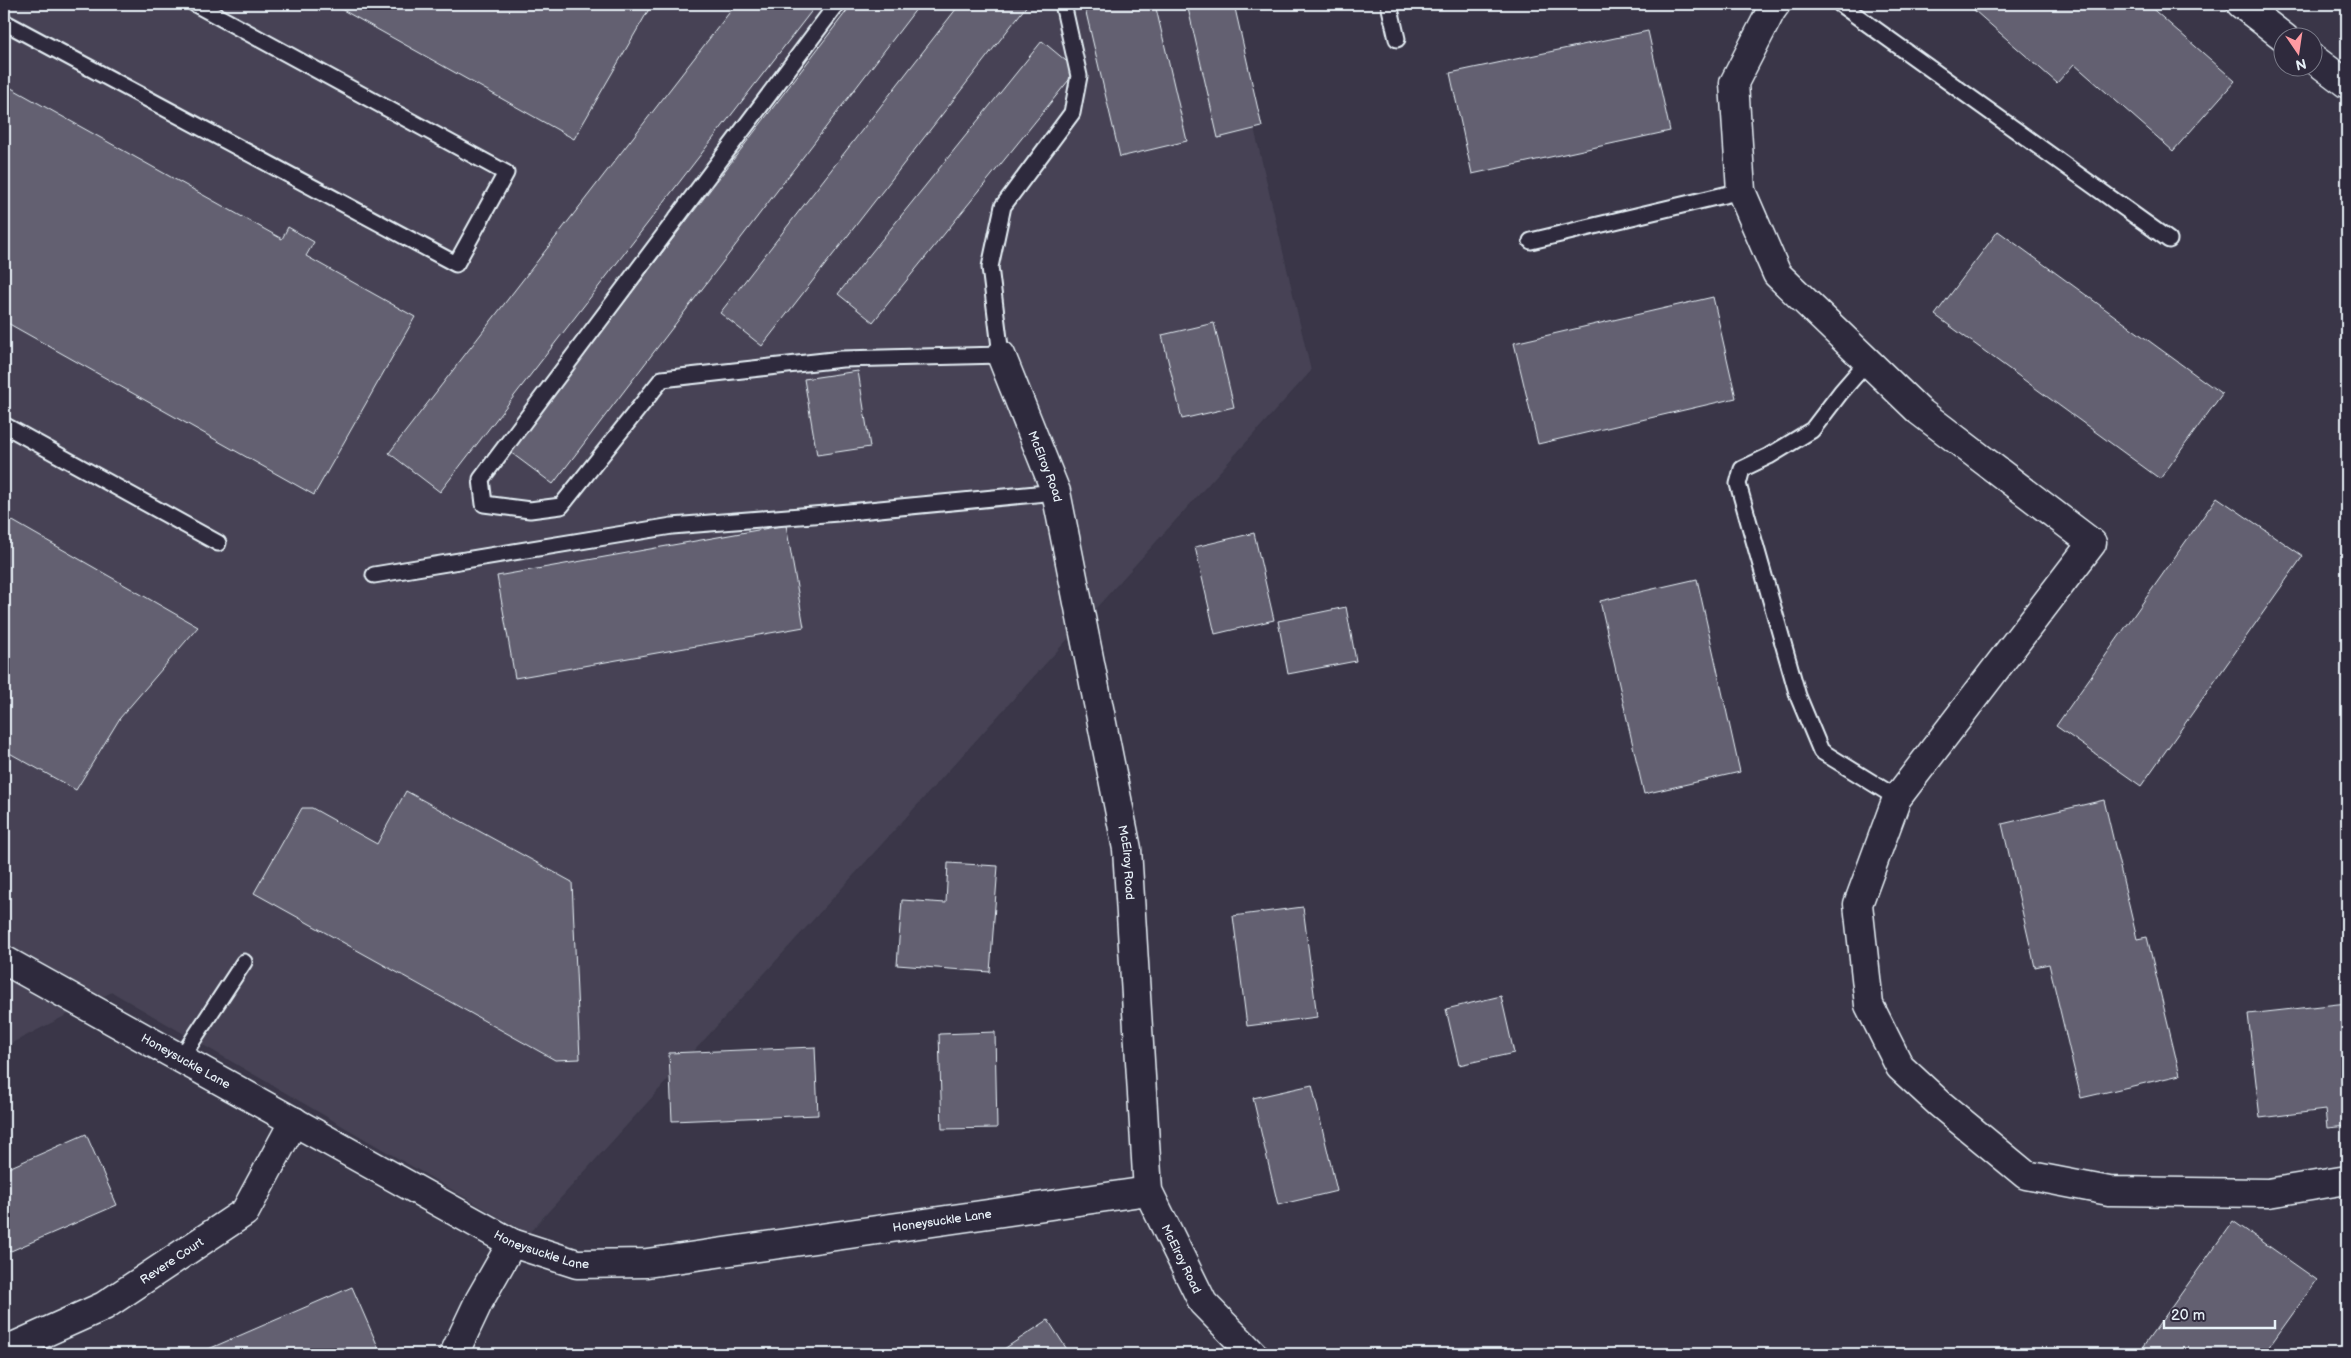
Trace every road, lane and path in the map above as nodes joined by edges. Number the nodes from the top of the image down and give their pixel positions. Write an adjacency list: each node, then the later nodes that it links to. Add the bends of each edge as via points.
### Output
1 (195, 4): 8 (lane, via 506,172 456,264)
2 (837, 4): 16 (lane, via 481,479 484,504 530,510 561,506 662,379 842,359)
3 (1063, 4): 16 (lane, via 1079,76 1072,113 1003,206 990,266)
4 (1389, 4): 10 (lane)
5 (1776, 4): 13 (street, via 1734,83)
6 (1840, 4): 14 (lane)
7 (2241, 4): 9 (street)
8 (4, 22)
9 (2274, 30)
10 (1397, 39)
11 (2324, 67): 12 (street)
12 (2347, 84)
13 (1741, 191): 15 (lane); 17 (street, via 1777,274)
14 (2169, 240)
15 (1531, 241)
16 (1001, 355): 19 (street, McElroy Road)
17 (1868, 362): 22 (lane, via 1812,430 1742,469 1738,484 1798,696 1822,751); 22 (street, via 1919,411 2092,543)
18 (4, 425): 20 (lane)
19 (1056, 492): 21 (lane, via 672,526); 28 (street, McElroy Road, via 1127,849)
20 (218, 542)
21 (374, 575)
22 (1897, 798): 27 (street, via 1858,904 1869,1005 1900,1067 1940,1104 2026,1175 2109,1191 2268,1192)
23 (4, 960): 25 (street, Honeysuckle Lane)
24 (244, 962): 25 (lane)
25 (181, 1058): 26 (street, Honeysuckle Lane)
26 (294, 1121): 29 (street, Honeysuckle Lane); 30 (street, Revere Court, via 246,1212 104,1306)
27 (2347, 1180)
28 (1148, 1191): 29 (street, Honeysuckle Lane, via 647,1263 577,1264); 32 (street, McElroy Road, via 1203,1303)
29 (512, 1243): 31 (street)
30 (4, 1351)
31 (454, 1354)
32 (1253, 1354)

